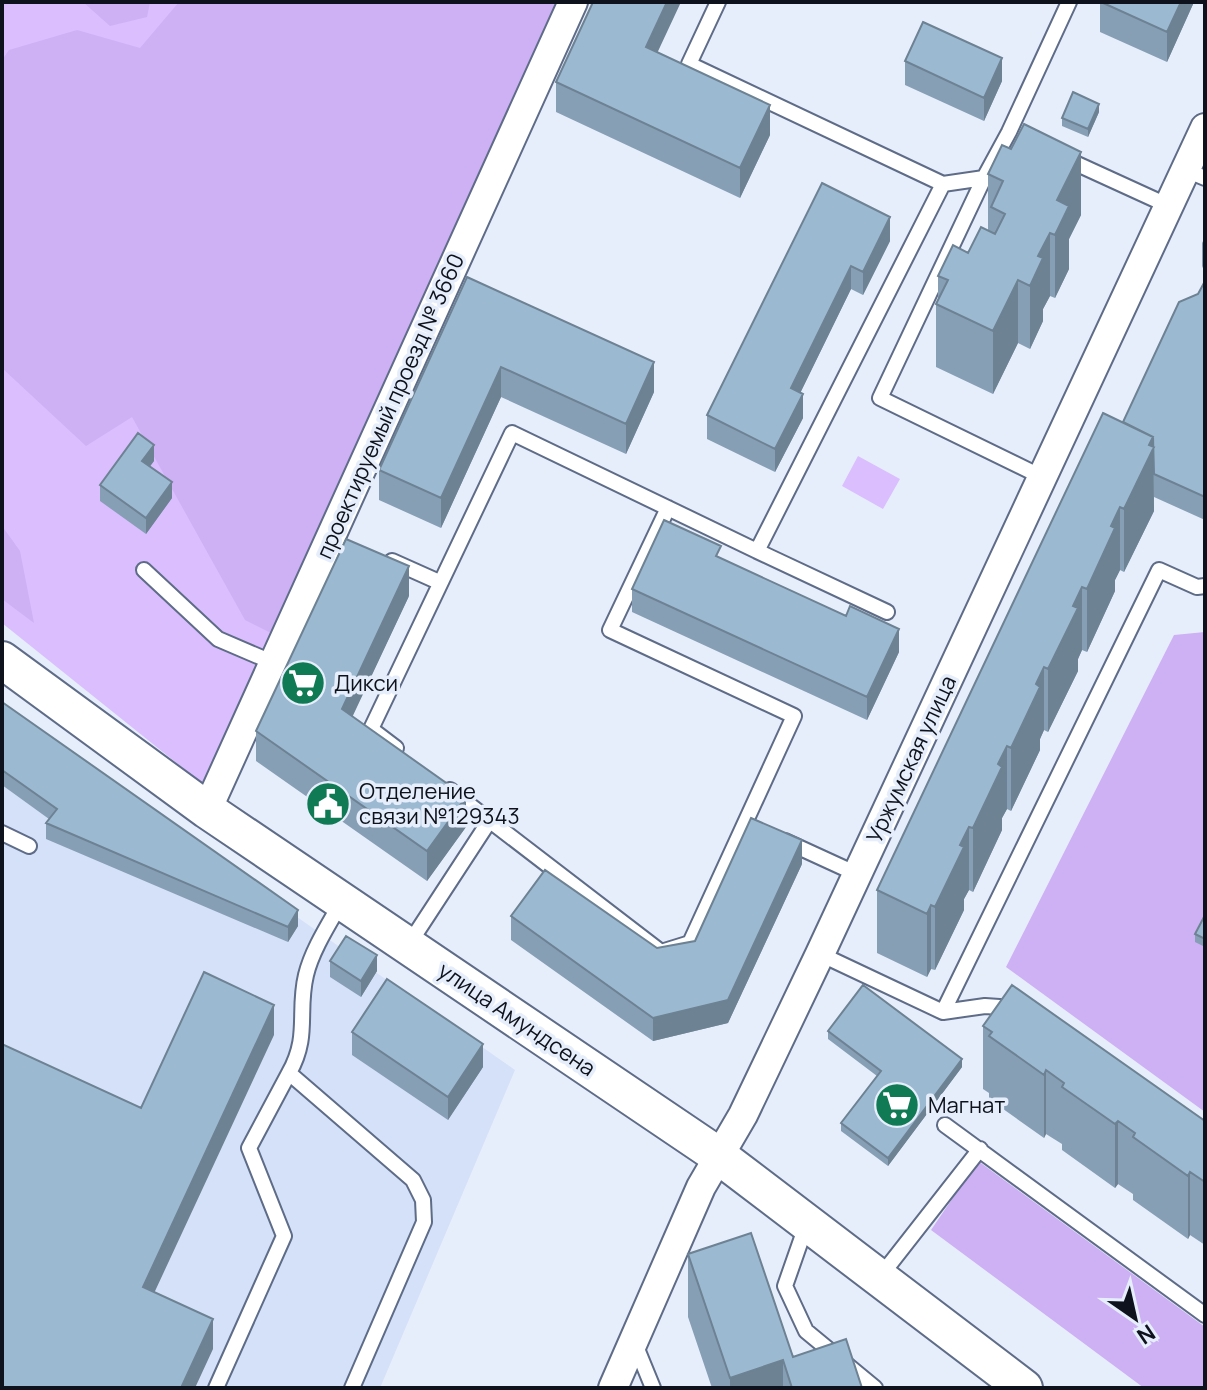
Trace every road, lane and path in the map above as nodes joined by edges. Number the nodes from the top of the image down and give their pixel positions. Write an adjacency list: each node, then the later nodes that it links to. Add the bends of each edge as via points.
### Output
1 (573, 2): 19 (street, проектируемый проезд № 3660, via 339,538)
2 (718, 2): 8 (lane, via 689,64)
3 (1069, 2): 7 (lane, via 1016,135)
4 (1205, 128): 6 (street, Уржумская улица)
5 (1049, 151): 9 (lane)
6 (1195, 174): 9 (street, Уржумская улица)
7 (984, 178): 8 (lane); 10 (lane, via 880,398)
8 (943, 184): 12 (lane)
9 (1169, 206): 10 (street, Уржумская улица)
10 (1042, 477): 27 (street, Уржумская улица)
11 (668, 508): 12 (lane); 15 (lane, via 512,433); 24 (lane, via 610,630 794,716)
12 (757, 551): 17 (lane)
13 (374, 553): 15 (lane)
14 (144, 570): 19 (lane, via 218,639)
15 (439, 582): 20 (lane, via 371,729)
16 (1205, 586): 32 (lane, via 1159,570)
17 (887, 612)
18 (2, 660): 22 (street, улица Амундсена)
19 (274, 663): 22 (street, проектируемый проезд № 3660)
20 (406, 756)
21 (442, 784): 23 (lane)
22 (207, 810): 28 (street, улица Амундсена)
23 (490, 820): 24 (lane, via 661,952 690,943); 29 (lane)
24 (757, 829): 27 (lane)
25 (2, 833): 26 (lane)
26 (29, 846)
27 (857, 874): 30 (street, Уржумская улица)
28 (342, 901): 29 (street, улица Амундсена); 33 (lane, via 306,975 300,1054)
29 (408, 946): 36 (street, улица Амундсена)
30 (820, 954): 32 (lane); 36 (street, Уржумская улица)
31 (1026, 1008): 32 (lane)
32 (943, 1012)
33 (289, 1073): 41 (lane, via 249,1148 284,1236); 42 (lane, via 413,1180 423,1200 424,1222)
34 (945, 1125): 35 (lane)
35 (980, 1149): 38 (lane); 39 (lane)
36 (719, 1156): 37 (street, улица Амундсена); 40 (street, Уржумская улица)
37 (807, 1223): 38 (street, улица Амундсена); 45 (lane, via 785,1286 806,1331)
38 (879, 1278): 46 (street, улица Амундсена)
39 (1205, 1315)
40 (633, 1341): 43 (street, Уржумская улица); 44 (lane)
41 (216, 1388)
42 (352, 1388)
43 (613, 1388)
44 (653, 1388)
45 (875, 1388)
46 (1024, 1388)

